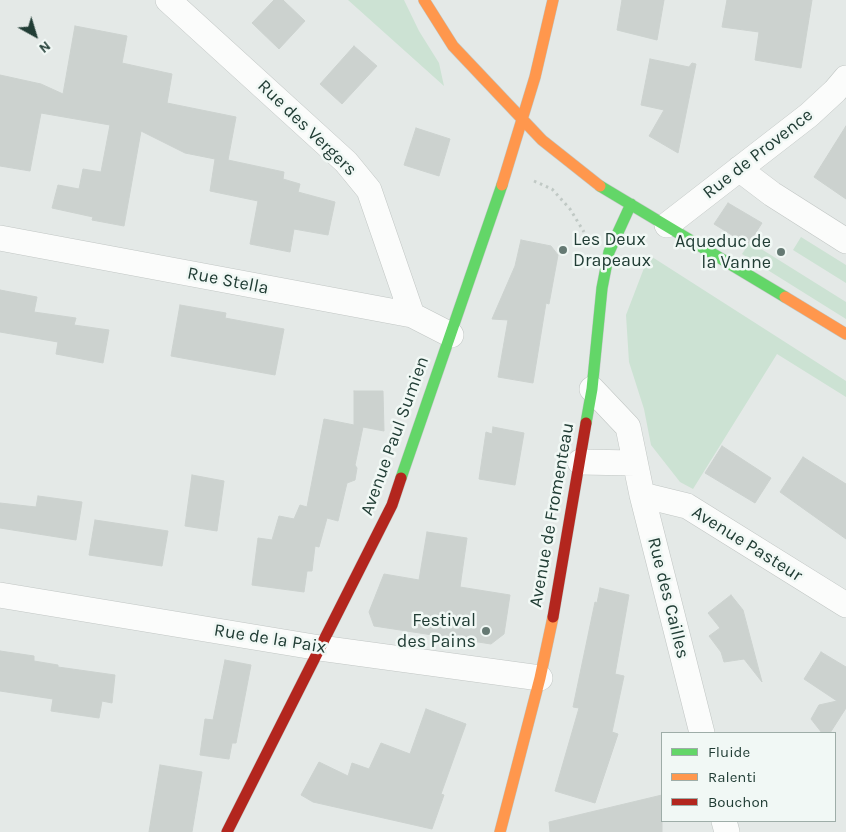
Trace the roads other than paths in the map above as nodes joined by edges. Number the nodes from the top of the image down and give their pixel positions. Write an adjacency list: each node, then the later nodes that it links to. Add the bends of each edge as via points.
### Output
1 (168, 0): 11 (street, Rue des Vergers, via 346,162 363,183)
2 (424, 0): 5 (street, via 452,46)
3 (553, 0): 5 (street, Avenue Paul Sumien)
4 (846, 78): 6 (street, Rue de Provence, via 809,115)
5 (522, 119): 7 (street, via 542,140 597,184); 13 (street, Avenue Paul Sumien)
6 (739, 169): 8 (street, Rue de Provence); 10 (street)
7 (631, 204): 8 (street); 14 (street, Avenue de Fromenteau, via 609,252 602,288)
8 (667, 225): 12 (street, via 764,287)
9 (0, 238): 11 (street, Rue Stella)
10 (846, 241)
11 (412, 315): 13 (street, Rue Stella)
12 (846, 334)
13 (451, 335): 20 (street, Avenue Paul Sumien, via 392,505)
14 (592, 389): 15 (street, Avenue de Fromenteau); 16 (street, Rue des Cailles, via 628,427)
15 (580, 462): 16 (street); 21 (street, Avenue de Fromenteau)
16 (635, 463): 17 (street, Rue des Cailles)
17 (642, 495): 19 (street, Avenue Pasteur, via 687,506); 22 (street, Rue des Cailles)
18 (0, 595): 20 (street, Rue de la Paix)
19 (846, 605)
20 (320, 648): 21 (street, Rue de la Paix); 23 (street, Avenue Paul Sumien)
21 (540, 678): 24 (street, Avenue de Fromenteau)
22 (702, 732)
23 (227, 832)
24 (500, 832)

